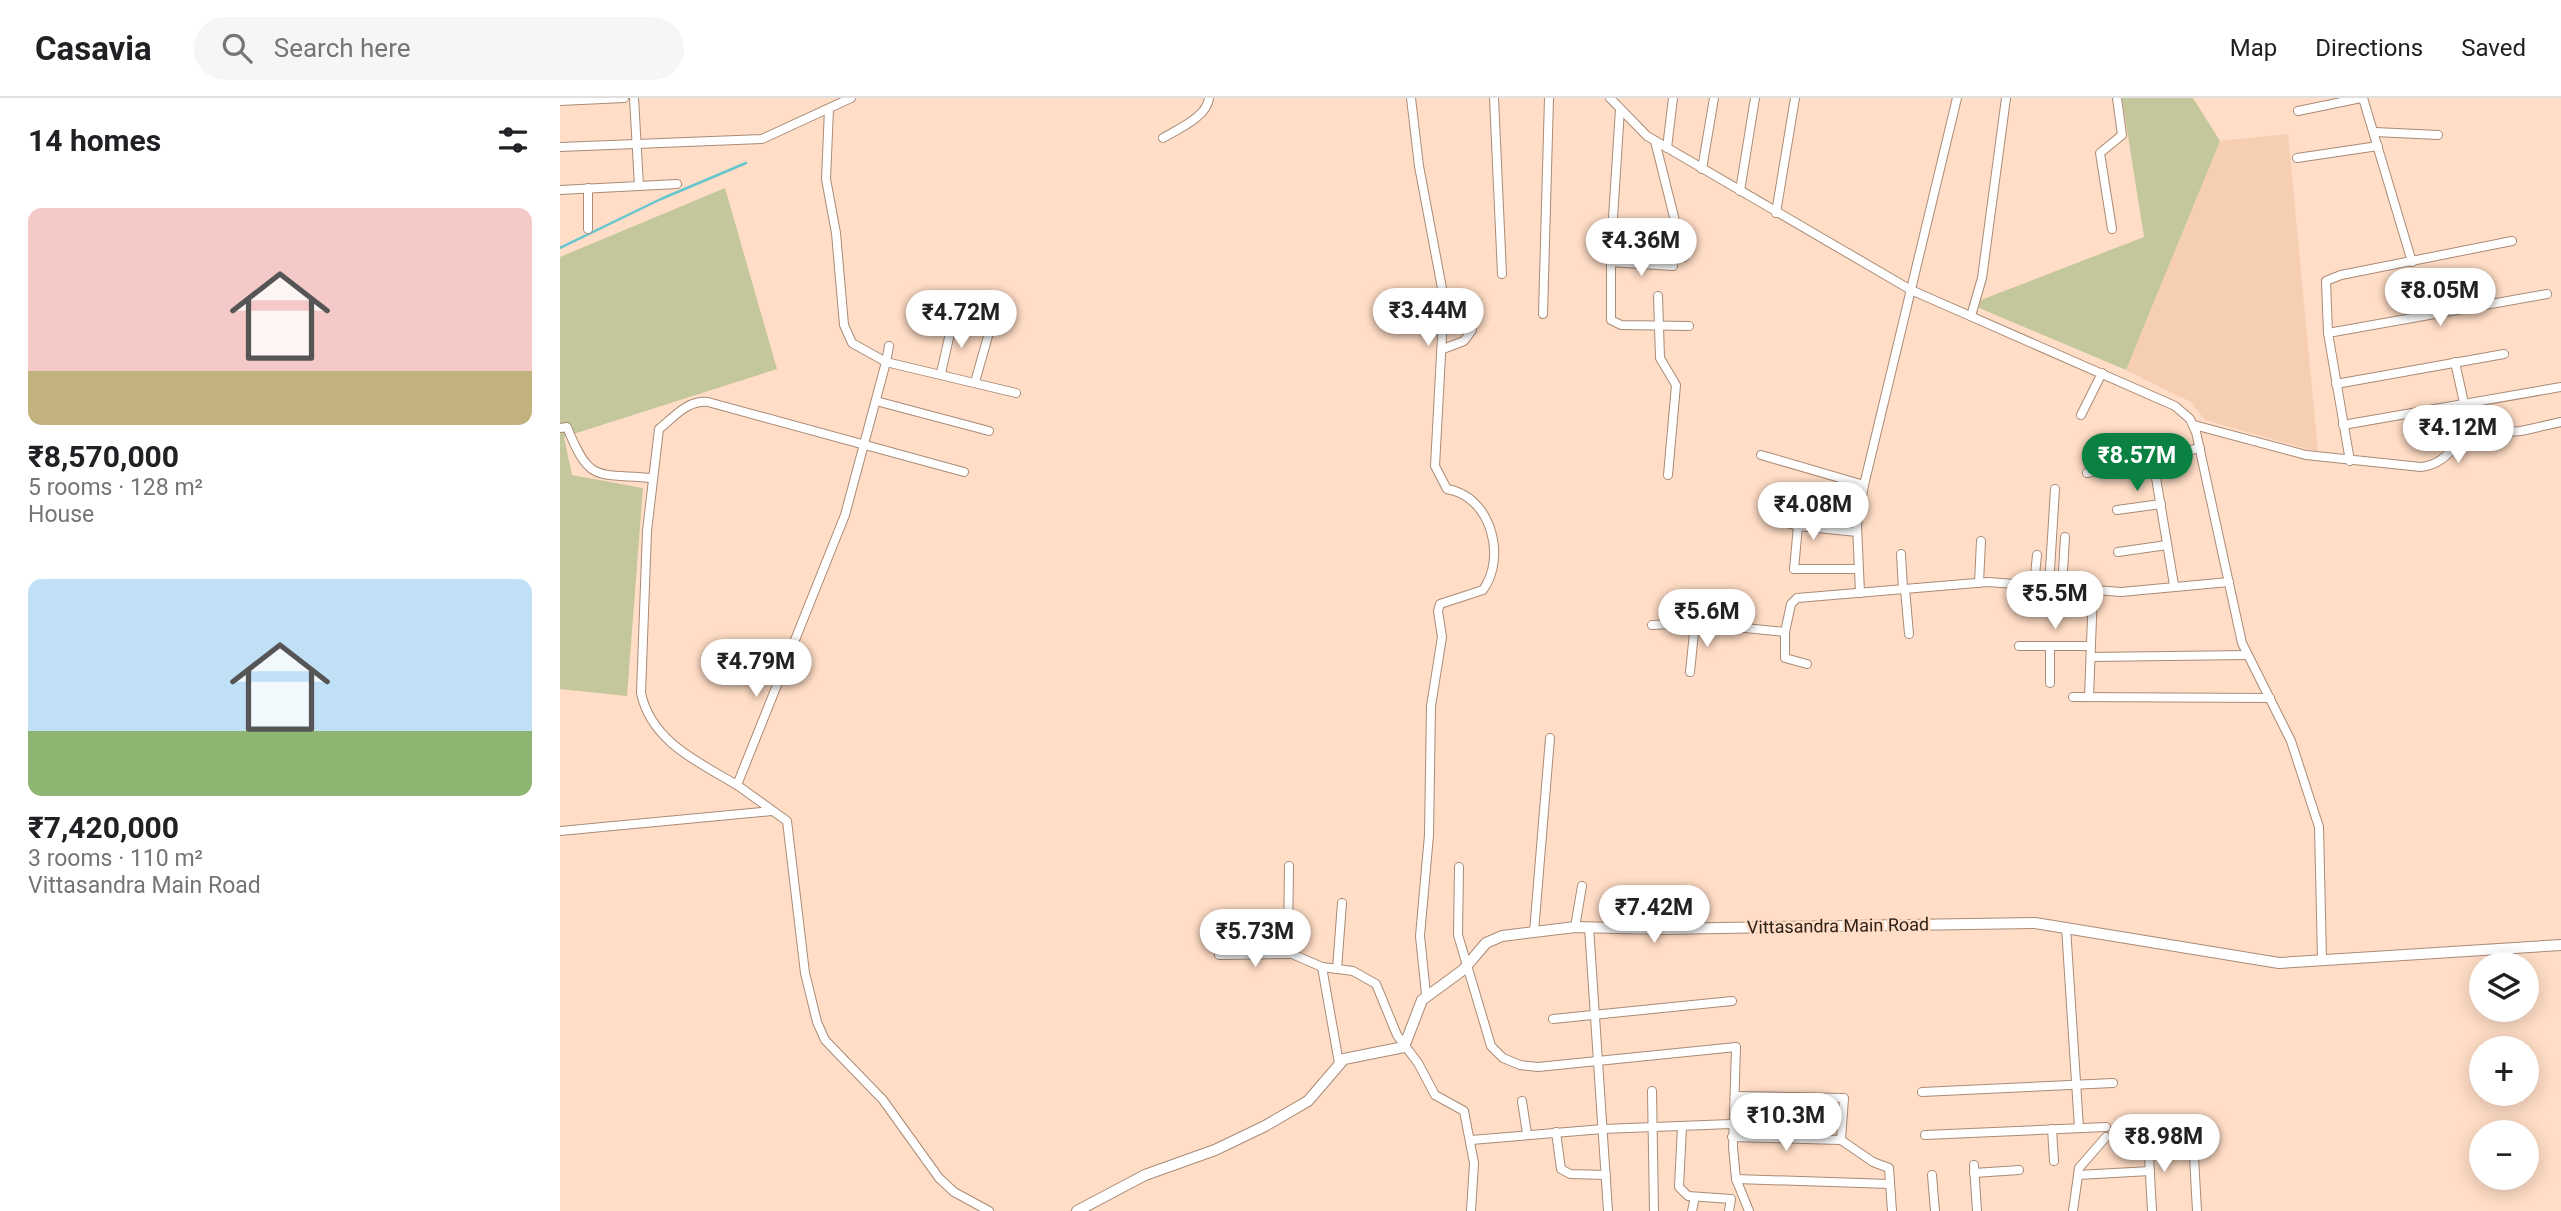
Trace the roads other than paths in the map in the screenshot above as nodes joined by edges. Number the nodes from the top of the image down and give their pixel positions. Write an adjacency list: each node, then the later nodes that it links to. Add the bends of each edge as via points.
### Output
1 (624, 98): 17 (street)
2 (634, 98): 25 (street)
3 (851, 98): 18 (street)
4 (1209, 98): 23 (street, via 1201,113)
5 (1411, 98): 48 (street)
6 (1494, 98): 44 (street)
7 (1549, 98): 49 (street)
8 (1610, 98): 19 (street)
9 (1673, 98): 28 (street)
10 (1714, 98): 30 (street)
11 (1755, 98): 35 (street)
12 (1795, 98): 36 (street)
13 (1957, 98): 45 (street)
14 (2006, 98): 50 (street, via 1982,278)
15 (2117, 98): 38 (street, via 2122,135 2100,153)
16 (2362, 98): 20 (street); 21 (street)
17 (560, 101)
18 (829, 109): 25 (street, via 762,139); 59 (street, via 826,179 844,325 852,343)
19 (1620, 109): 24 (street); 41 (street)
20 (2298, 111)
21 (2375, 132): 22 (street); 26 (street)
22 (2438, 135)
23 (1163, 138)
24 (1656, 141): 28 (street); 40 (street)
25 (636, 144): 27 (street); 32 (street)
26 (2378, 146): 29 (street); 42 (street)
27 (560, 147)
28 (1667, 148): 30 (street)
29 (2297, 158)
30 (1702, 169): 35 (street)
31 (677, 184): 32 (street)
32 (639, 186): 33 (street)
33 (588, 188): 34 (street); 37 (street)
34 (560, 190)
35 (1740, 191): 36 (street)
36 (1776, 213): 45 (street)
37 (588, 229)
38 (2112, 229)
39 (2512, 241): 42 (street)
40 (1684, 257)
41 (1611, 262): 43 (street); 53 (street, via 1611,320 1621,325)
42 (2412, 262): 55 (street, via 2326,281)
43 (1673, 266)
44 (1502, 274)
45 (1911, 290): 50 (street); 84 (street)
46 (2547, 294): 55 (street)
47 (1658, 296): 53 (street)
48 (1444, 298): 57 (street); 57 (street, via 1465,314 1472,330 1464,341)
49 (1544, 314)
50 (1971, 316): 62 (street)
51 (953, 320): 61 (street)
52 (992, 322): 63 (street)
53 (1659, 326): 54 (street); 82 (street, via 1660,358 1676,386)
54 (1689, 326)
55 (2328, 333): 64 (street)
56 (889, 346): 59 (street)
57 (1443, 349): 141 (street, via 1435,467 1447,489 1469,497 1488,520 1493,572 1483,590 1440,604 1438,611 1442,637 1431,706 1429,835 1420,936)
58 (2504, 354): 60 (street)
59 (886, 362): 61 (street); 67 (street)
60 (2455, 362): 64 (street); 68 (street)
61 (941, 373): 63 (street)
62 (2102, 373): 69 (street); 71 (street, via 2175,406)
63 (975, 382): 66 (street)
64 (2336, 384): 72 (street)
65 (2561, 387): 68 (street)
66 (1016, 393)
67 (876, 401): 74 (street); 75 (street)
68 (2464, 404): 72 (street)
69 (2081, 415)
70 (2561, 422): 79 (street, via 2467,435 2434,466)
71 (2194, 425): 76 (street); 79 (street, via 2305,455)
72 (2343, 425): 79 (street)
73 (560, 428): 83 (street, via 567,427 588,468)
74 (989, 431)
75 (864, 444): 80 (street); 83 (street, via 697,401 659,429); 123 (street, via 845,515)
76 (2200, 448): 78 (street); 98 (street)
77 (1761, 455): 84 (street)
78 (2154, 460): 81 (street); 86 (street)
79 (2350, 461)
80 (964, 472)
81 (2087, 473)
82 (1668, 475)
83 (652, 478): 123 (street, via 641,693 645,710 674,747)
84 (1864, 485): 90 (street)
85 (2055, 489): 102 (street)
86 (2161, 504): 87 (street); 93 (street)
87 (2117, 510)
88 (1776, 520): 89 (street)
89 (1798, 526): 90 (street); 97 (street, via 1794,569)
90 (1857, 531): 97 (street)
91 (2065, 537): 103 (street)
92 (1981, 541): 99 (street)
93 (2167, 545): 94 (street); 101 (street)
94 (2118, 552)
95 (1901, 554): 104 (street)
96 (2037, 555): 100 (street)
97 (1858, 569): 106 (street)
98 (2229, 582): 101 (street); 114 (street)
99 (1979, 583): 100 (street); 104 (street)
100 (2034, 585): 102 (street)
101 (2174, 585): 105 (street)
102 (2049, 586): 103 (street)
103 (2063, 588): 105 (street)
104 (1904, 589): 106 (street); 110 (street)
105 (2093, 591): 113 (street)
106 (1860, 593): 109 (street, via 1797,598 1791,604)
107 (1695, 623): 108 (street); 109 (street); 117 (street)
108 (1652, 625)
109 (1785, 632): 116 (street, via 1785,658)
110 (1909, 634)
111 (2018, 646): 112 (street)
112 (2050, 646): 113 (street); 118 (street)
113 (2091, 646): 115 (street)
114 (2247, 655): 115 (street); 121 (street)
115 (2091, 657): 120 (street)
116 (1807, 664)
117 (1690, 673)
118 (2050, 683)
119 (2073, 697): 120 (street)
120 (2089, 697): 121 (street)
121 (2270, 698): 137 (street, via 2295,751 2319,827)
122 (1550, 738): 133 (street)
123 (737, 785): 124 (street)
124 (772, 811): 125 (street); 179 (street, via 787,821 805,973 825,1040 883,1100 939,1178)
125 (560, 831)
126 (1289, 866): 135 (street, via 1288,943)
127 (1459, 867): 138 (street, via 1458,935)
128 (1582, 886): 130 (street)
129 (1342, 903): 140 (street)
130 (1575, 927): 131 (street, Vittasandra Main Road); 133 (street, Vittasandra Main Road)
131 (1589, 927): 132 (street, Vittasandra Main Road, via 2035,923); 143 (street)
132 (2066, 927): 137 (street, Vittasandra Main Road, via 2253,960); 149 (street)
133 (1534, 932): 138 (street, Vittasandra Main Road, via 1491,940)
134 (2561, 945): 137 (street, Vittasandra Main Road)
135 (1292, 954): 136 (street); 139 (street)
136 (1219, 955)
137 (2322, 959)
138 (1469, 964): 141 (street, Vittasandra Main Road); 147 (street, via 1491,1046 1503,1058 1538,1067)
139 (1322, 967): 140 (street); 146 (street)
140 (1337, 969): 145 (street, via 1365,975 1376,984)
141 (1426, 994): 145 (street, Vittasandra Main Road)
142 (1732, 1000): 143 (street)
143 (1595, 1016): 144 (street); 147 (street)
144 (1553, 1019)
145 (1404, 1046): 146 (street); 168 (street, via 1435,1095 1464,1111)
146 (1339, 1063): 180 (street, via 1308,1101 1254,1133 1145,1175)
147 (1599, 1063): 152 (street, via 1734,1047 1738,1054); 159 (street)
148 (2113, 1083): 149 (street)
149 (2076, 1084): 151 (street); 158 (street)
150 (1653, 1091): 157 (street)
151 (1922, 1092)
152 (1736, 1096): 154 (street); 169 (street, via 1844,1098)
153 (1522, 1101): 162 (street)
154 (1731, 1124): 156 (street); 164 (street)
155 (2106, 1126): 158 (street)
156 (1682, 1127): 157 (street); 178 (street, via 1679,1187)
157 (1651, 1128): 159 (street); 183 (street)
158 (2079, 1128): 160 (street)
159 (1603, 1129): 161 (street); 173 (street)
160 (2052, 1129): 163 (street); 170 (street)
161 (1556, 1132): 162 (street); 173 (street, via 1561,1169 1570,1174)
162 (1527, 1134): 168 (street)
163 (1925, 1135)
164 (1732, 1137): 169 (street); 176 (street)
165 (2106, 1137): 175 (street)
166 (2148, 1139): 172 (street)
167 (2193, 1139): 192 (street)
168 (1471, 1140): 181 (street)
169 (1841, 1140): 177 (street, via 1887,1166)
170 (2054, 1161)
171 (2019, 1170): 189 (street, via 1974,1169)
172 (2150, 1171): 175 (street); 191 (street)
173 (1606, 1175): 182 (street)
174 (1932, 1175): 188 (street)
175 (2078, 1175): 190 (street)
176 (1736, 1179): 177 (street); 186 (street)
177 (1890, 1184): 187 (street)
178 (1695, 1197): 184 (street); 185 (street, via 1731,1199)
179 (989, 1211)
180 (1077, 1211)
181 (1471, 1211)
182 (1608, 1211)
183 (1654, 1211)
184 (1692, 1211)
185 (1730, 1211)
186 (1749, 1211)
187 (1892, 1211)
188 (1934, 1211)
189 (1977, 1211)
190 (2073, 1211)
191 (2152, 1211)
192 (2197, 1211)

